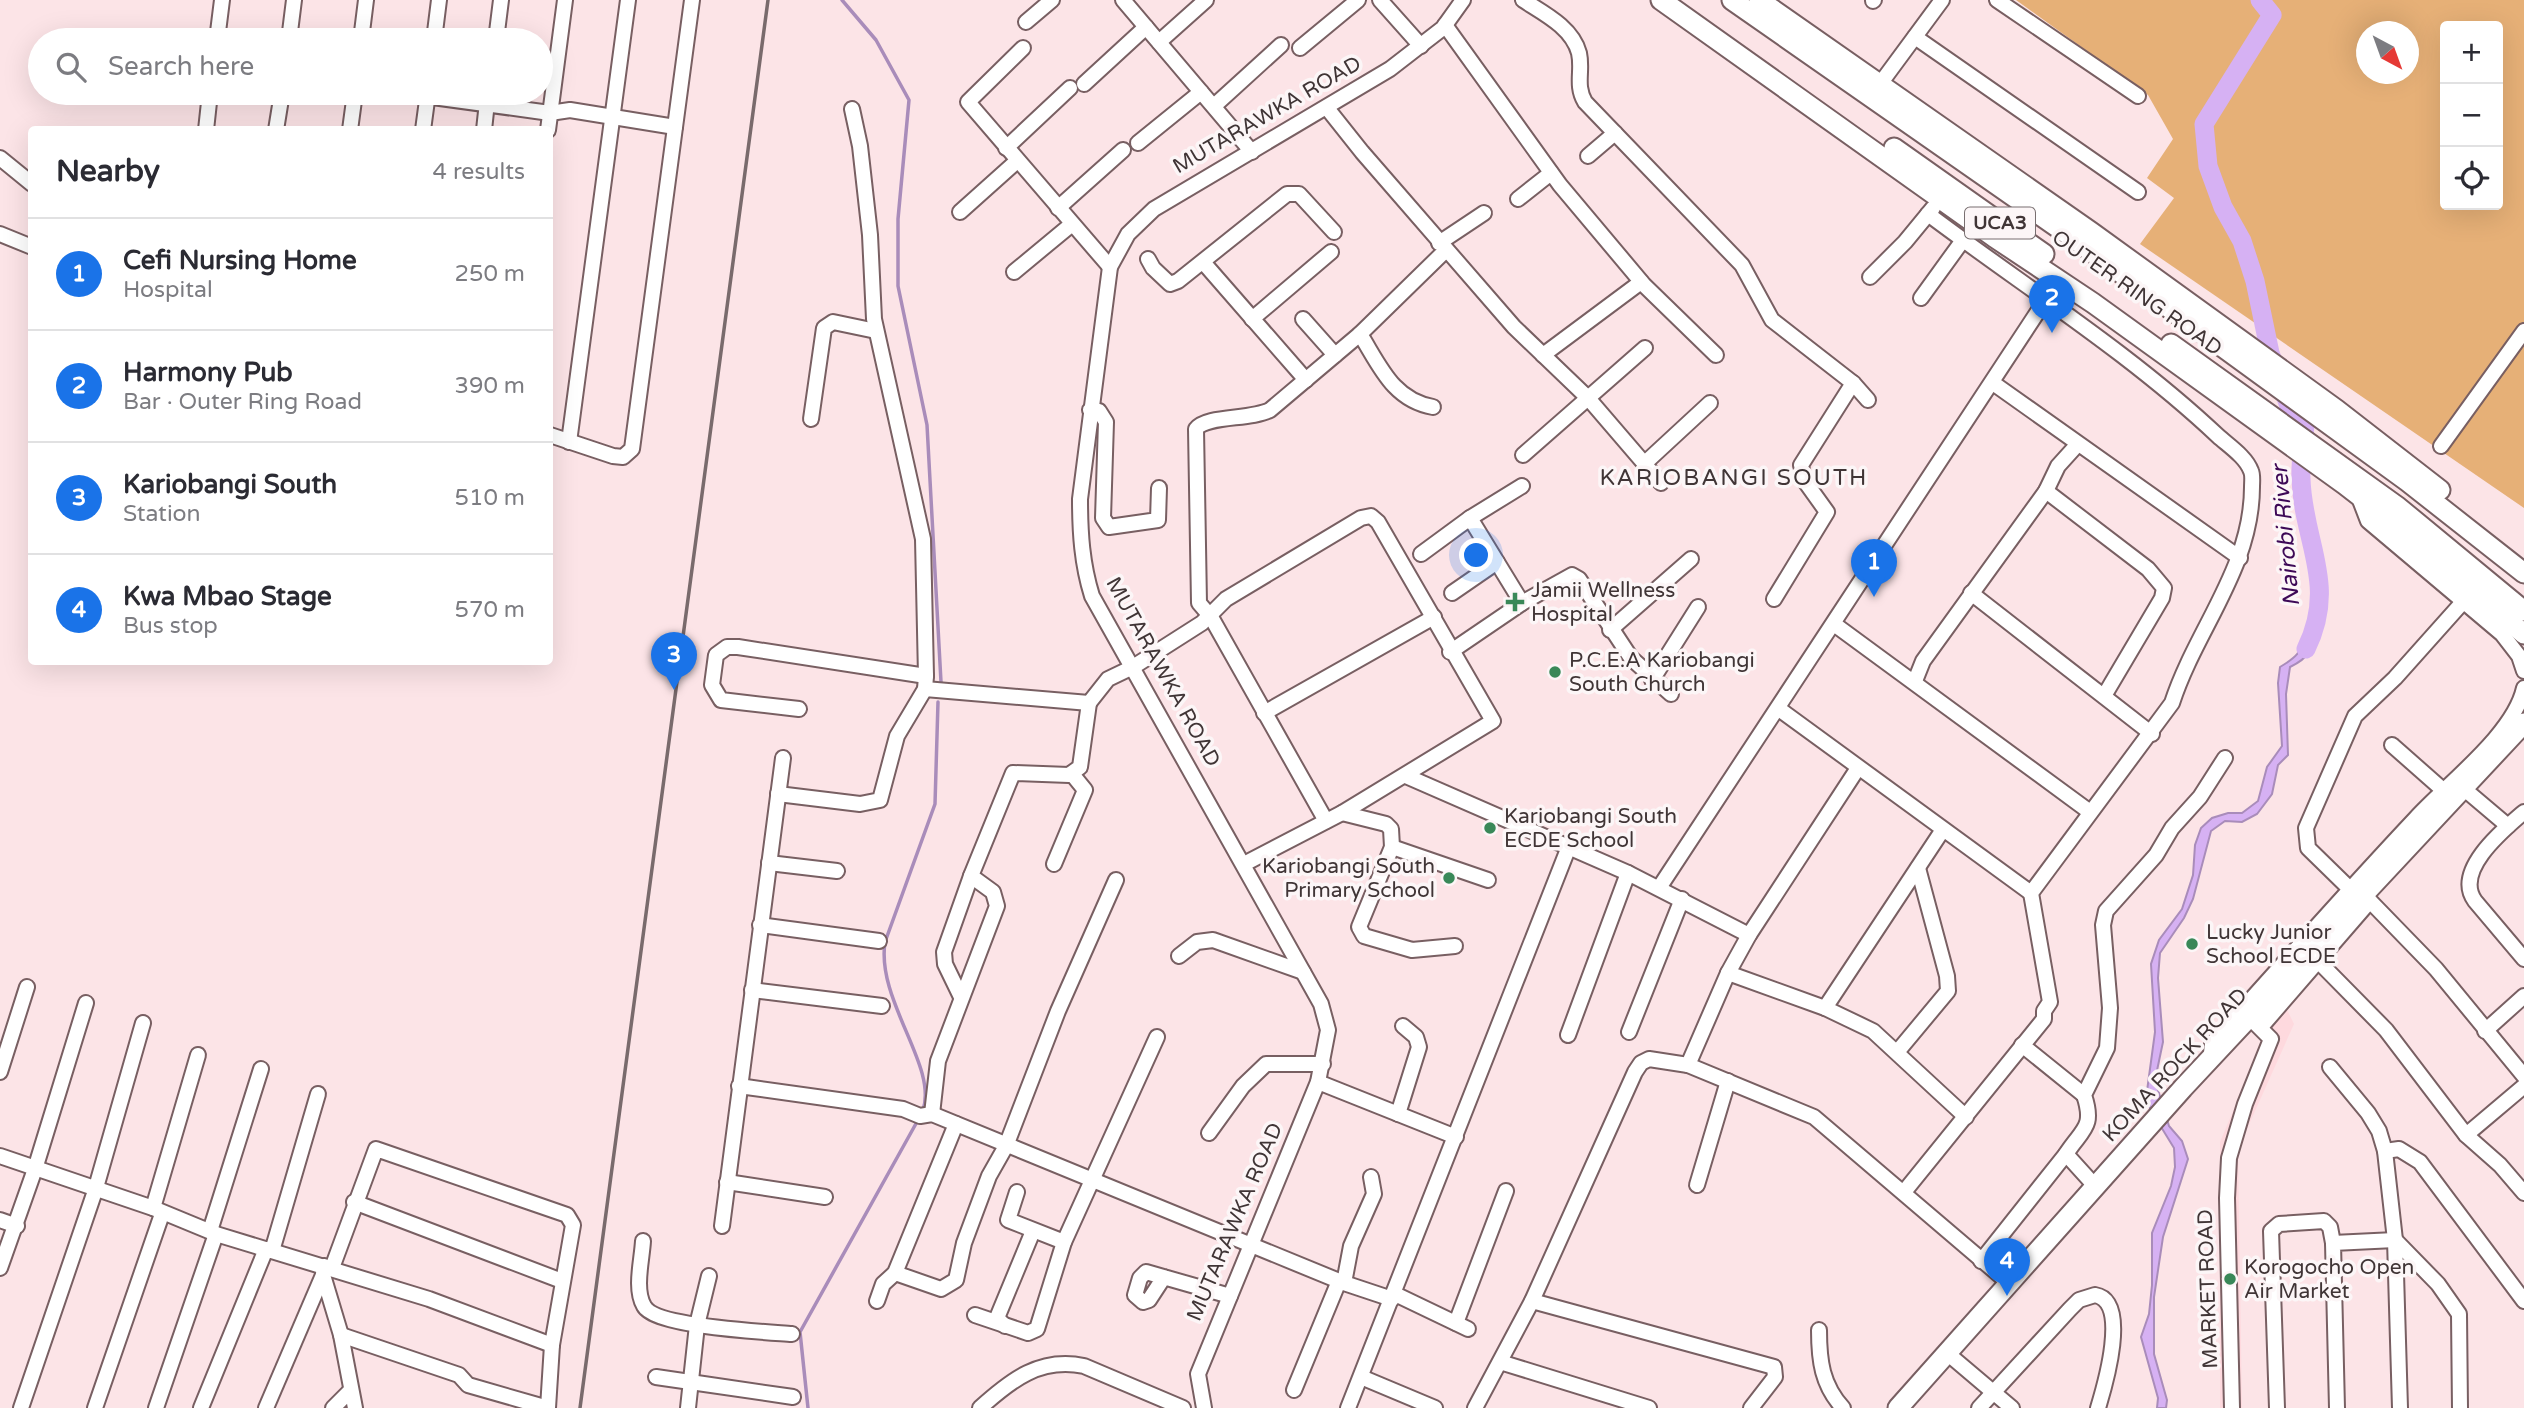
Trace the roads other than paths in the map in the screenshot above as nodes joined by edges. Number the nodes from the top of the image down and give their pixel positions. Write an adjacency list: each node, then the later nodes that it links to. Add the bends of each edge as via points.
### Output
1 (222, 0): 25 (street)
2 (294, 0): 26 (street)
3 (366, 0): 27 (street)
4 (439, 0): 28 (street)
5 (501, 0): 29 (street)
6 (565, 0): 37 (street)
7 (628, 0): 51 (street)
8 (692, 0): 58 (street)
9 (1052, 0): 22 (street)
10 (1123, 0): 24 (street)
11 (1206, 0): 31 (street)
12 (1358, 0): 35 (street)
13 (1380, 0): 33 (street)
14 (1523, 0): 59 (street, via 1559,23 1578,53 1581,96)
15 (1661, 0): 70 (main road, UCA3)
16 (1680, 0): 76 (main road, OUTER RING ROAD / UCA3)
17 (1732, 0): 21 (main road, OUTER RING ROAD / UCA3)
18 (1942, 0): 30 (street)
19 (1997, 0): 39 (street)
20 (1461, 1): 23 (street, MUTARAWKA ROAD)
21 (1758, 8): 36 (main road, OUTER RING ROAD / UCA3); 85 (main road, OUTER RING ROAD / UCA3)
22 (1026, 22)
23 (1445, 25): 33 (street, MUTARAWKA ROAD); 67 (street)
24 (1146, 27): 31 (street); 61 (street)
25 (218, 28)
26 (290, 28)
27 (362, 28)
28 (436, 28)
29 (498, 28)
30 (1915, 37): 36 (street); 69 (street)
31 (1159, 42): 38 (street)
32 (1281, 46): 47 (street)
33 (1421, 46): 48 (street, MUTARAWKA ROAD)
34 (1023, 48): 61 (street, via 968,102)
35 (1300, 48)
36 (1880, 84): 85 (main road, OUTER RING ROAD / UCA3)
37 (553, 90)
38 (1201, 92): 47 (street); 60 (street)
39 (2138, 96)
40 (209, 105): 52 (street)
41 (280, 105): 53 (street)
42 (353, 105): 54 (street)
43 (426, 105): 55 (street)
44 (487, 105): 56 (street)
45 (515, 105): 50 (street)
46 (551, 105): 50 (street)
47 (1214, 106): 63 (street)
48 (1327, 108): 63 (street, MUTARAWKA ROAD); 82 (street)
49 (852, 109): 96 (street, via 870,235)
50 (550, 113): 51 (street, via 570,110); 57 (street)
51 (612, 118): 58 (street); 115 (street)
52 (206, 126)
53 (277, 126)
54 (351, 126)
55 (423, 126)
56 (485, 126)
57 (548, 126)
58 (675, 127): 115 (street, via 632,449 624,457)
59 (1615, 133): 64 (street); 105 (street, via 1742,265 1772,320)
60 (1138, 143)
61 (1006, 148): 66 (street)
62 (1123, 150): 72 (street)
63 (1252, 152): 87 (street, MUTARAWKA ROAD, via 1154,209 1124,241)
64 (1588, 156)
65 (0, 158): 68 (street)
66 (1017, 161): 72 (street); 73 (street)
67 (1551, 173): 71 (street); 91 (street)
68 (28, 181)
69 (2138, 192)
70 (1941, 197): 75 (street); 76 (main road); 90 (main road, OUTER RING ROAD / UCA3)
71 (1518, 199)
72 (1058, 208): 77 (street)
73 (960, 212)
74 (1484, 213): 82 (street)
75 (1928, 214): 80 (street); 89 (street)
76 (1989, 216): 103 (main road, OUTER RING ROAD / UCA3)
77 (1072, 224): 87 (street); 88 (street)
78 (1334, 232): 86 (street, via 1299,194 1287,194)
79 (0, 234): 81 (street)
80 (1963, 240): 92 (street); 93 (street)
81 (28, 245)
82 (1443, 246): 98 (street); 101 (street)
83 (1331, 252): 94 (street)
84 (1148, 259): 86 (street, via 1170,284)
85 (2115, 259): 130 (main road, OUTER RING ROAD / UCA3, via 2316,396); 132 (main road, OUTER RING ROAD / UCA3)
86 (1203, 262): 94 (street)
87 (1110, 267): 111 (street, MUTARAWKA ROAD)
88 (1014, 272)
89 (1870, 277)
90 (2058, 281): 93 (street); 112 (main road, OUTER RING ROAD / UCA3)
91 (1641, 282): 101 (street); 102 (street)
92 (1921, 298)
93 (2046, 300): 106 (street); 128 (street, via 2187,406 2242,459 2251,471 2252,488)
94 (1252, 319): 104 (street)
95 (1303, 319): 100 (street)
96 (876, 331): 113 (street, via 834,321 824,328); 150 (street, via 919,515)
97 (2524, 331): 117 (street)
98 (1360, 334): 100 (street); 110 (street, via 1394,390)
99 (1645, 348): 107 (street)
100 (1335, 355): 104 (street)
101 (1544, 355): 107 (street)
102 (1716, 355)
103 (2217, 378): 112 (main road); 120 (main road, OUTER RING ROAD / UCA3)
104 (1306, 380): 140 (street, via 1262,414 1205,422 1196,429 1199,603)
105 (1853, 383): 108 (street); 135 (street, via 1801,465 1804,480 1828,512)
106 (1993, 383): 116 (street); 142 (street)
107 (1588, 398): 118 (street); 119 (street)
108 (1868, 400)
109 (1710, 403): 119 (street)
110 (1433, 407)
111 (1090, 410): 123 (street, via 1104,415 1106,422 1103,518 1109,527 1158,520); 146 (street, MUTARAWKA ROAD, via 1080,499 1083,559 1093,596)
112 (2238, 410): 120 (main road, OUTER RING ROAD / UCA3)
113 (811, 419)
114 (553, 436): 115 (street)
115 (569, 442)
116 (2077, 445): 124 (street, via 2058,466); 128 (street)
117 (2441, 446)
118 (1523, 455)
119 (1644, 464): 121 (street)
120 (2329, 465): 125 (main road, OUTER RING ROAD / UCA3); 139 (main road, OUTER RING ROAD / UCA3, via 2399,507)
121 (1661, 484)
122 (1522, 486): 126 (street)
123 (1159, 488)
124 (2046, 491): 134 (street); 153 (street, via 2148,569 2165,589)
125 (2358, 495): 137 (street, via 2368,521); 144 (main road, OUTER RING ROAD / UCA3)
126 (1470, 518): 127 (street); 131 (street)
127 (1421, 554)
128 (2240, 558): 159 (street, via 2182,672 2172,703)
129 (1691, 559): 143 (street)
130 (2524, 560)
131 (1497, 562): 133 (street); 136 (street)
132 (2524, 573)
133 (1452, 593)
134 (1971, 593): 149 (street, via 1923,660); 153 (street)
135 (1774, 599)
136 (1522, 603): 143 (street, via 1567,576 1576,577); 145 (street)
137 (2462, 603): 147 (street, via 2501,634 2519,656); 187 (street, via 2355,716 2306,828 2308,848)
138 (1699, 607): 148 (street)
139 (2524, 611)
140 (1210, 617): 141 (street, via 1226,600 1371,516); 146 (street); 157 (street)
141 (1434, 617): 145 (street); 157 (street)
142 (1834, 624): 149 (street); 156 (street)
143 (1610, 630): 148 (street)
144 (2524, 634)
145 (1450, 652): 165 (street, via 1493,721)
146 (1133, 667): 154 (street, via 1108,678); 179 (street, MUTARAWKA ROAD)
147 (2524, 671)
148 (1652, 680): 152 (street)
149 (1915, 681): 169 (street)
150 (926, 682): 154 (street); 155 (street, via 738,647 727,647 716,655 712,685 721,700); 168 (street, via 897,736 880,800 860,804)
151 (2524, 688): 166 (street, via 2521,702 2504,726)
152 (1671, 694)
153 (2104, 696): 159 (street)
154 (1089, 703): 164 (street, via 1080,767)
155 (799, 709)
156 (1779, 709): 163 (street); 186 (street)
157 (1264, 713): 172 (street)
158 (2522, 732): 167 (street); 208 (main road, KOMA ROCK ROAD, via 2353,904)
159 (2152, 734): 169 (street)
160 (2392, 745): 166 (street)
161 (783, 758): 168 (street)
162 (2225, 758): 229 (street, via 2156,855 2106,911 2107,1048)
163 (1858, 768): 174 (street); 192 (street)
164 (1072, 774): 178 (street, via 1085,790); 183 (street, via 1016,771 1011,775)
165 (1406, 776): 171 (street); 176 (street)
166 (2443, 790): 187 (street)
167 (2469, 793): 173 (street); 190 (street)
168 (778, 794): 177 (street)
169 (2090, 812): 188 (street)
170 (2524, 812): 173 (street)
171 (1342, 813): 172 (street); 175 (street, via 1390,826)
172 (1326, 821): 179 (street)
173 (2508, 825): 195 (street, via 2487,849 2468,883 2475,901)
174 (1942, 831): 180 (street); 188 (street)
175 (1392, 847): 185 (street); 194 (street, via 1360,931 1405,949)
176 (1568, 849): 182 (street); 236 (street)
177 (769, 863): 181 (street); 191 (street)
178 (1054, 864)
179 (1244, 864): 198 (street, MUTARAWKA ROAD)
180 (1918, 868): 206 (street); 215 (street, via 1948,991)
181 (837, 871)
182 (1628, 873): 186 (street); 212 (street)
183 (971, 876): 202 (street, via 944,952); 202 (street, via 993,892 997,906)
184 (1116, 880): 237 (street, via 1058,1011)
185 (1488, 880)
186 (1659, 888): 189 (street)
187 (2351, 890): 217 (street, via 2219,1035)
188 (2031, 893): 214 (street, via 2050,1002 2044,1019)
189 (1682, 899): 192 (street); 211 (street)
190 (2370, 901): 197 (street); 210 (street, via 2435,969)
191 (760, 925): 193 (street); 201 (street)
192 (1749, 935): 199 (street)
193 (878, 941)
194 (1455, 946)
195 (2521, 947)
196 (1180, 956): 198 (street, via 1197,942 1213,940)
197 (2318, 961): 208 (street); 235 (street, via 2386,1030)
198 (1303, 972): 218 (street, MUTARAWKA ROAD, via 1328,1030)
199 (1728, 972): 206 (street); 219 (street)
200 (27, 987): 222 (street)
201 (752, 990): 205 (street); 226 (street)
202 (961, 996): 230 (street, via 938,1061)
203 (2524, 996): 210 (street)
204 (86, 1003): 241 (street)
205 (882, 1006)
206 (1825, 1009): 215 (street, via 1873,1031)
207 (143, 1023): 247 (street)
208 (2255, 1023): 217 (main road, KOMA ROCK ROAD); 318 (street, MARKET ROAD, via 2271,1042 2235,1131 2227,1179)
209 (1403, 1026): 231 (street, via 1416,1037 1419,1047)
210 (2485, 1031): 223 (street)
211 (1629, 1032)
212 (1568, 1035)
213 (1157, 1037): 243 (street)
214 (2022, 1045): 229 (street); 232 (street)
215 (1898, 1051): 232 (street)
216 (198, 1055): 254 (street)
217 (2211, 1058): 246 (main road, KOMA ROCK ROAD)
218 (1323, 1064): 224 (street, MUTARAWKA ROAD); 234 (street, via 1266,1064 1242,1086)
219 (1688, 1065): 225 (street); 278 (street, via 1654,1059 1638,1067)
220 (2330, 1067): 238 (street, via 2368,1114)
221 (261, 1069): 259 (street)
222 (0, 1072)
223 (2524, 1076)
224 (1318, 1082): 231 (street); 264 (street, MUTARAWKA ROAD)
225 (1728, 1082): 245 (street); 250 (street, via 1814,1116)
226 (739, 1086): 230 (street, via 903,1109 920,1116); 244 (street)
227 (2524, 1086): 235 (street)
228 (318, 1094): 265 (street)
229 (2084, 1095): 239 (street, via 2091,1113)
230 (932, 1114): 233 (street)
231 (1398, 1114): 236 (street)
232 (1966, 1117): 250 (street)
233 (956, 1124): 237 (street); 269 (street)
234 (1209, 1133)
235 (2466, 1135): 251 (street)
236 (1456, 1138): 276 (street)
237 (1006, 1146): 243 (street); 269 (street, via 989,1176 964,1243 956,1280 941,1289)
238 (2385, 1151): 260 (street); 279 (street, via 2399,1149 2420,1162)
239 (2066, 1154): 246 (street); 266 (street)
240 (0, 1156): 241 (street)
241 (35, 1169): 247 (street); 256 (street)
242 (1371, 1177): 273 (street, via 1374,1194 1351,1246)
243 (1095, 1181): 262 (street); 264 (street)
244 (727, 1182): 252 (street); 257 (street)
245 (1697, 1185)
246 (2095, 1186): 274 (main road, KOMA ROCK ROAD)
247 (95, 1191): 254 (street); 296 (street)
248 (1506, 1191): 276 (street, via 1462,1326)
249 (1017, 1192): 258 (street, via 1008,1220)
250 (1904, 1192): 266 (street)
251 (2524, 1194)
252 (825, 1197)
253 (354, 1202): 268 (street); 272 (street); 272 (street, via 373,1154 384,1149 563,1213 573,1225)
254 (157, 1211): 259 (street); 297 (street)
255 (0, 1220): 256 (street)
256 (17, 1226): 267 (street)
257 (722, 1226)
258 (1033, 1231): 262 (street); 282 (street, via 997,1318)
259 (213, 1232): 265 (street); 298 (street)
260 (2395, 1240): 263 (street); 321 (street); 322 (street, via 2438,1284 2459,1314)
261 (643, 1241): 281 (street, via 640,1289 646,1310)
262 (1065, 1242): 282 (street, via 1037,1329 1028,1334)
263 (2333, 1243): 319 (street, via 2330,1227 2323,1221 2279,1224 2271,1231); 320 (street)
264 (1252, 1245): 273 (street); 275 (street, MUTARAWKA ROAD)
265 (270, 1250): 268 (street); 299 (street)
266 (1981, 1261): 274 (street)
267 (0, 1268)
268 (326, 1270): 285 (street); 286 (street, via 429,1299); 300 (street)
269 (895, 1273): 277 (street, via 883,1284)
270 (709, 1276): 281 (street)
271 (1164, 1277): 275 (street)
272 (562, 1282): 286 (street)
273 (1342, 1282): 276 (street); 293 (street)
274 (2010, 1284): 287 (main road, KOMA ROCK ROAD)
275 (1230, 1296): 307 (street, MUTARAWKA ROAD, via 1198,1374)
276 (1394, 1297): 290 (street)
277 (877, 1301)
278 (1532, 1301): 288 (street); 312 (street, via 1774,1367 1775,1377)
279 (2524, 1301)
280 (975, 1315): 282 (street)
281 (697, 1325): 284 (street); 291 (street)
282 (1005, 1326)
283 (1819, 1330): 313 (street, via 1826,1386)
284 (792, 1334)
285 (341, 1335): 292 (street); 303 (street, via 459,1375 468,1385)
286 (552, 1345): 303 (street)
287 (1947, 1353): 294 (street); 314 (main road, KOMA ROCK ROAD)
288 (1500, 1362): 310 (street); 311 (street)
289 (656, 1377): 291 (street)
290 (1361, 1377): 308 (street); 309 (street)
291 (689, 1381): 295 (street); 304 (street)
292 (351, 1390): 301 (street); 302 (street)
293 (1294, 1390)
294 (1993, 1390): 315 (street); 316 (street); 317 (street, via 2070,1309 2095,1295 2106,1300 2114,1314)
295 (793, 1397)
296 (21, 1408)
297 (95, 1408)
298 (156, 1408)
299 (201, 1408)
300 (266, 1408)
301 (333, 1408)
302 (355, 1408)
303 (548, 1408)
304 (688, 1408)
305 (980, 1408): 306 (street, via 1020,1375 1059,1363 1084,1366)
306 (1182, 1408)
307 (1204, 1408)
308 (1348, 1408)
309 (1436, 1408)
310 (1475, 1408)
311 (1648, 1408)
312 (1751, 1408)
313 (1843, 1408)
314 (1898, 1408)
315 (1979, 1408)
316 (2012, 1408)
317 (2098, 1408)
318 (2232, 1408)
319 (2277, 1408)
320 (2337, 1408)
321 (2400, 1408)
322 (2460, 1408)

